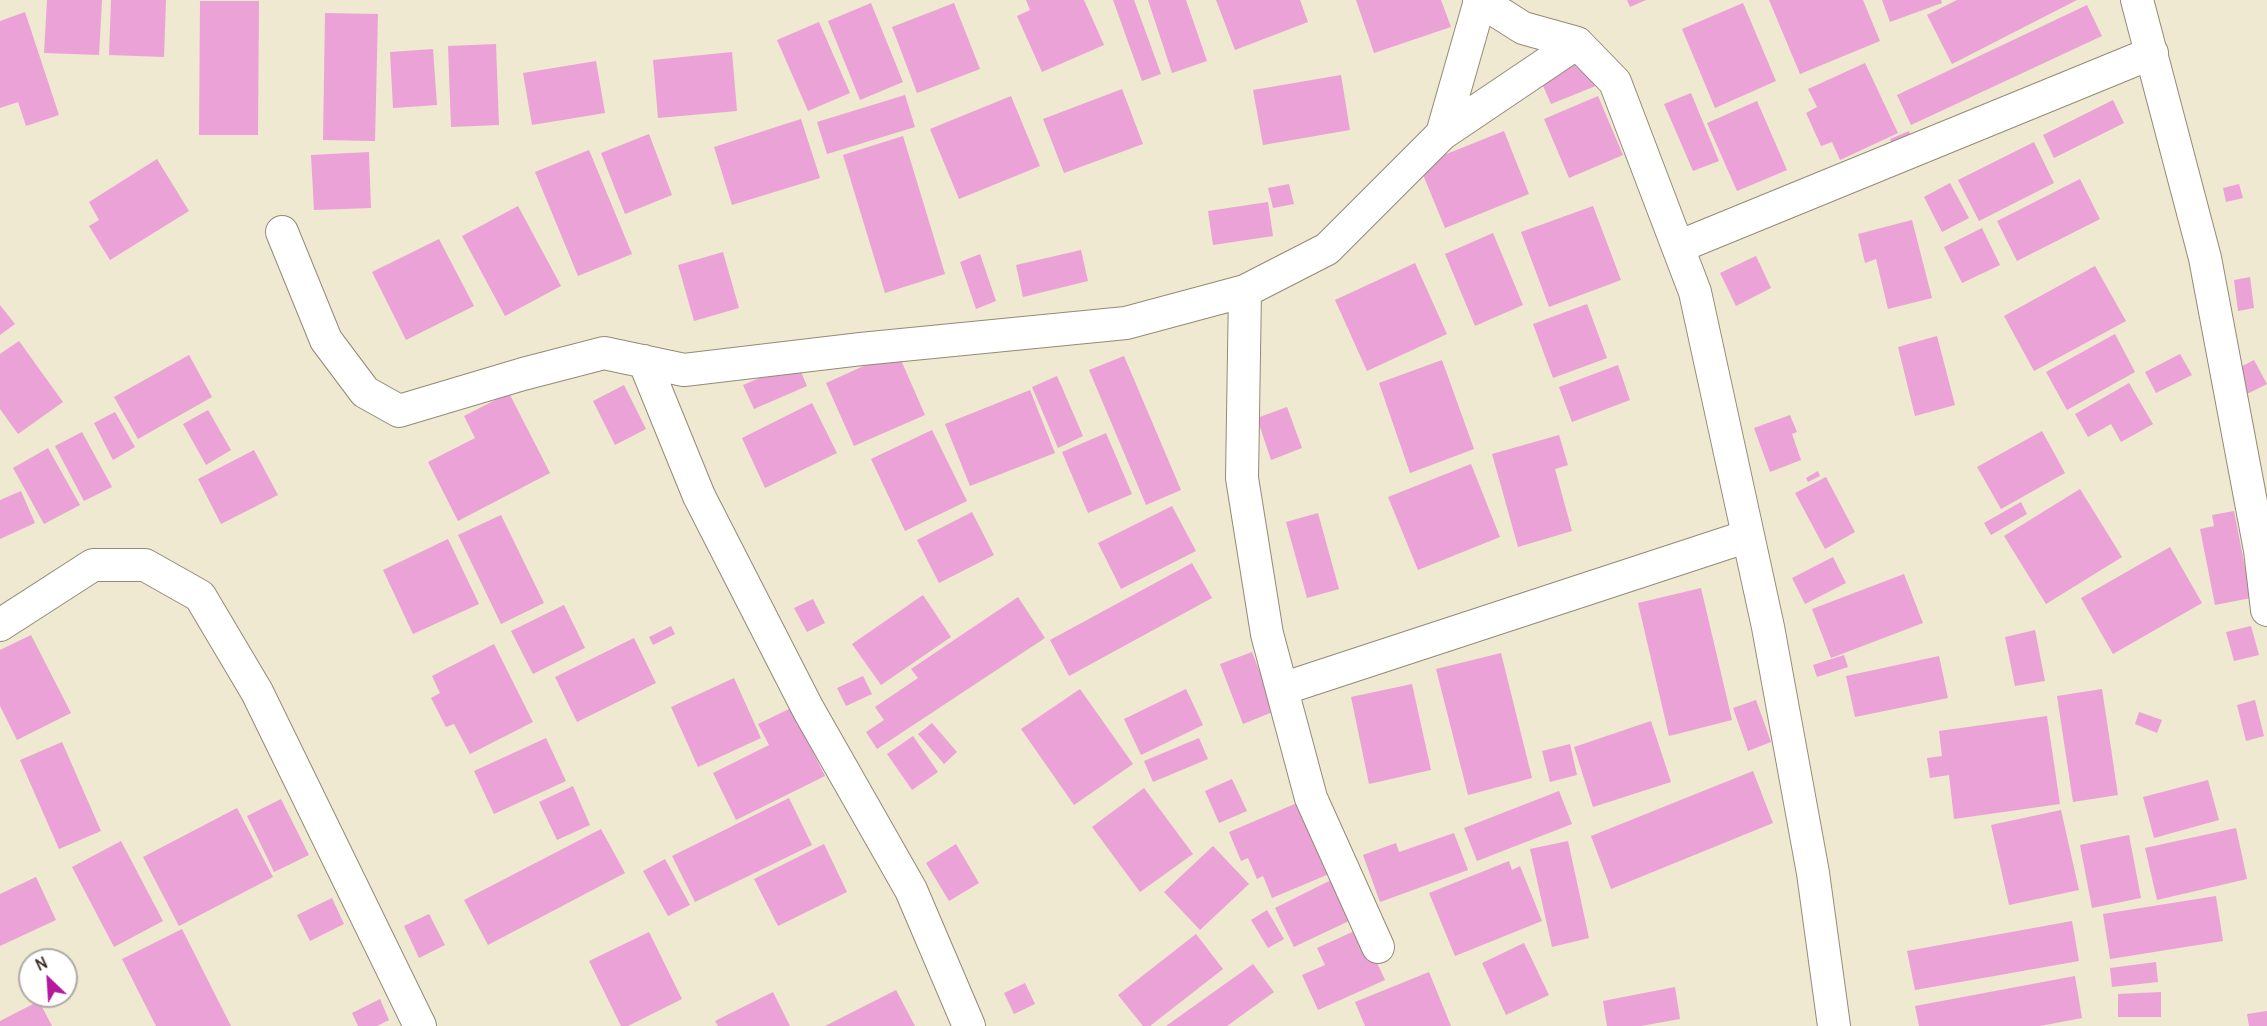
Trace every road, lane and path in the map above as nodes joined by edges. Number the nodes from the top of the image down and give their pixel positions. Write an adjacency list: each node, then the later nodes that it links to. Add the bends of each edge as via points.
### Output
1 (1479, 0): 3 (street, via 1523,28); 5 (street)
2 (2137, 0): 4 (street)
3 (1577, 43): 5 (street); 7 (street, via 1615,82)
4 (2152, 53): 7 (street); 11 (street, via 2205,258 2260,550)
5 (1442, 134): 8 (street, via 1327,249)
6 (282, 232): 9 (street, via 326,340 365,392 399,411 604,353)
7 (1677, 247): 10 (street, via 1695,292)
8 (1245, 291): 9 (street, via 1126,322 684,370); 13 (street, via 1242,478 1267,634)
9 (644, 361): 16 (street, via 699,496 808,709 911,890)
10 (1748, 536): 13 (street); 17 (street, via 1813,873)
11 (2267, 610)
12 (0, 625): 15 (street, via 93,565 145,565 201,596 257,692)
13 (1282, 689): 14 (street, via 1311,798)
14 (1378, 948)
15 (420, 1026)
16 (969, 1026)
17 (1834, 1026)

